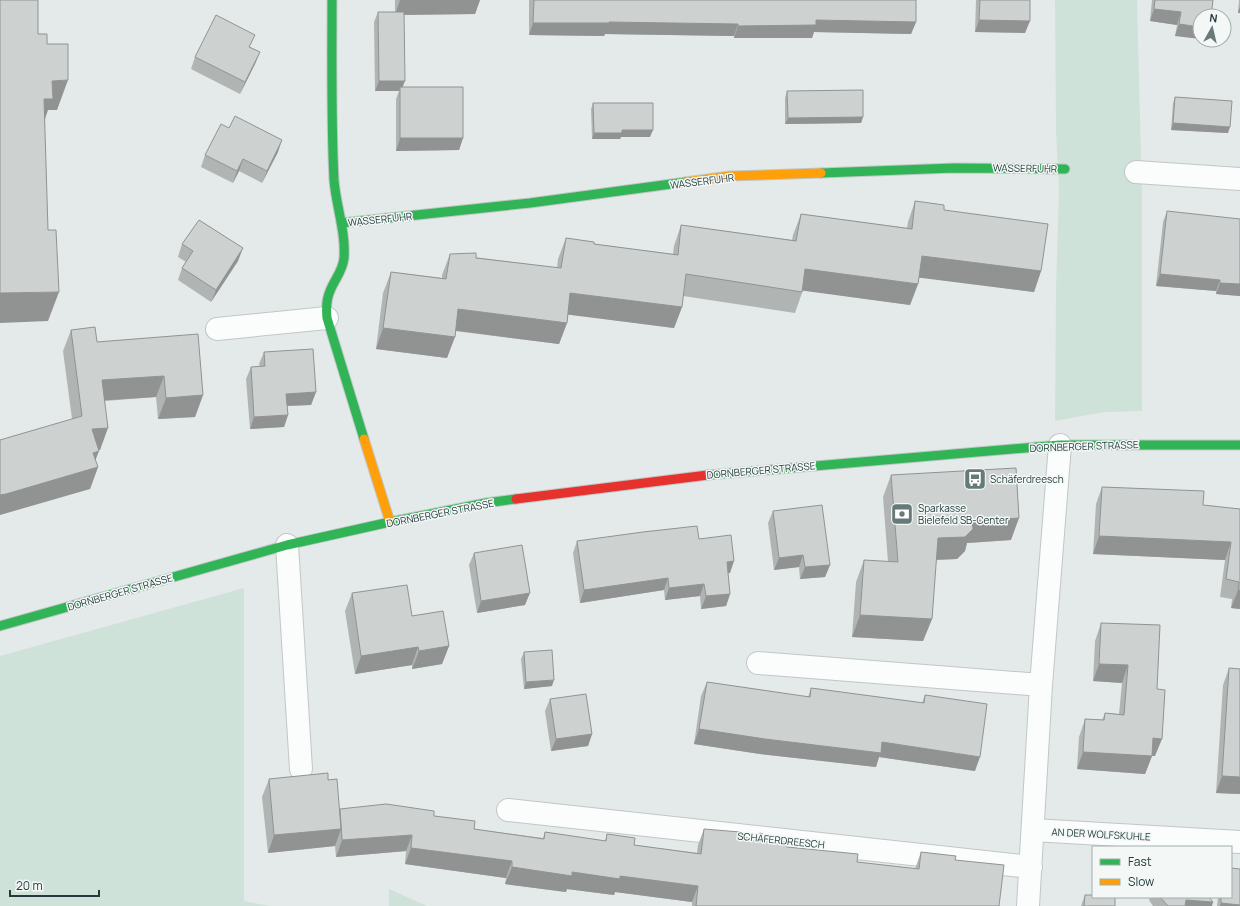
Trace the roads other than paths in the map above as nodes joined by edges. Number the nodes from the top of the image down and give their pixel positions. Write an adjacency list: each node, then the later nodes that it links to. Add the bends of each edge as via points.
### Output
1 (332, 0): 5 (street, WASSERFUHR, via 333,156 335,191)
2 (1065, 169): 5 (street, WASSERFUHR, via 954,168 730,176 530,203)
3 (1136, 172): 4 (street)
4 (1240, 179)
5 (341, 223): 6 (street, WASSERFUHR, via 344,259 339,275 330,290 326,305)
6 (327, 318): 7 (street); 10 (street, WASSERFUHR)
7 (217, 328)
8 (1060, 445): 9 (street, DORNBERGER STRASSE); 10 (street, DORNBERGER STRASSE, via 717,474 486,503); 14 (street)
9 (1240, 445)
10 (390, 522): 11 (street, DORNBERGER STRASSE)
11 (287, 545): 12 (street, DORNBERGER STRASSE); 15 (street)
12 (0, 626)
13 (758, 663): 14 (street)
14 (1041, 684): 17 (street)
15 (301, 768)
16 (508, 810): 19 (street, SCHÄFERDREESCH)
17 (1033, 830): 18 (street, AN DER WOLFSKUHLE); 19 (street)
18 (1240, 842)
19 (1031, 867): 20 (street)
20 (1028, 906)

